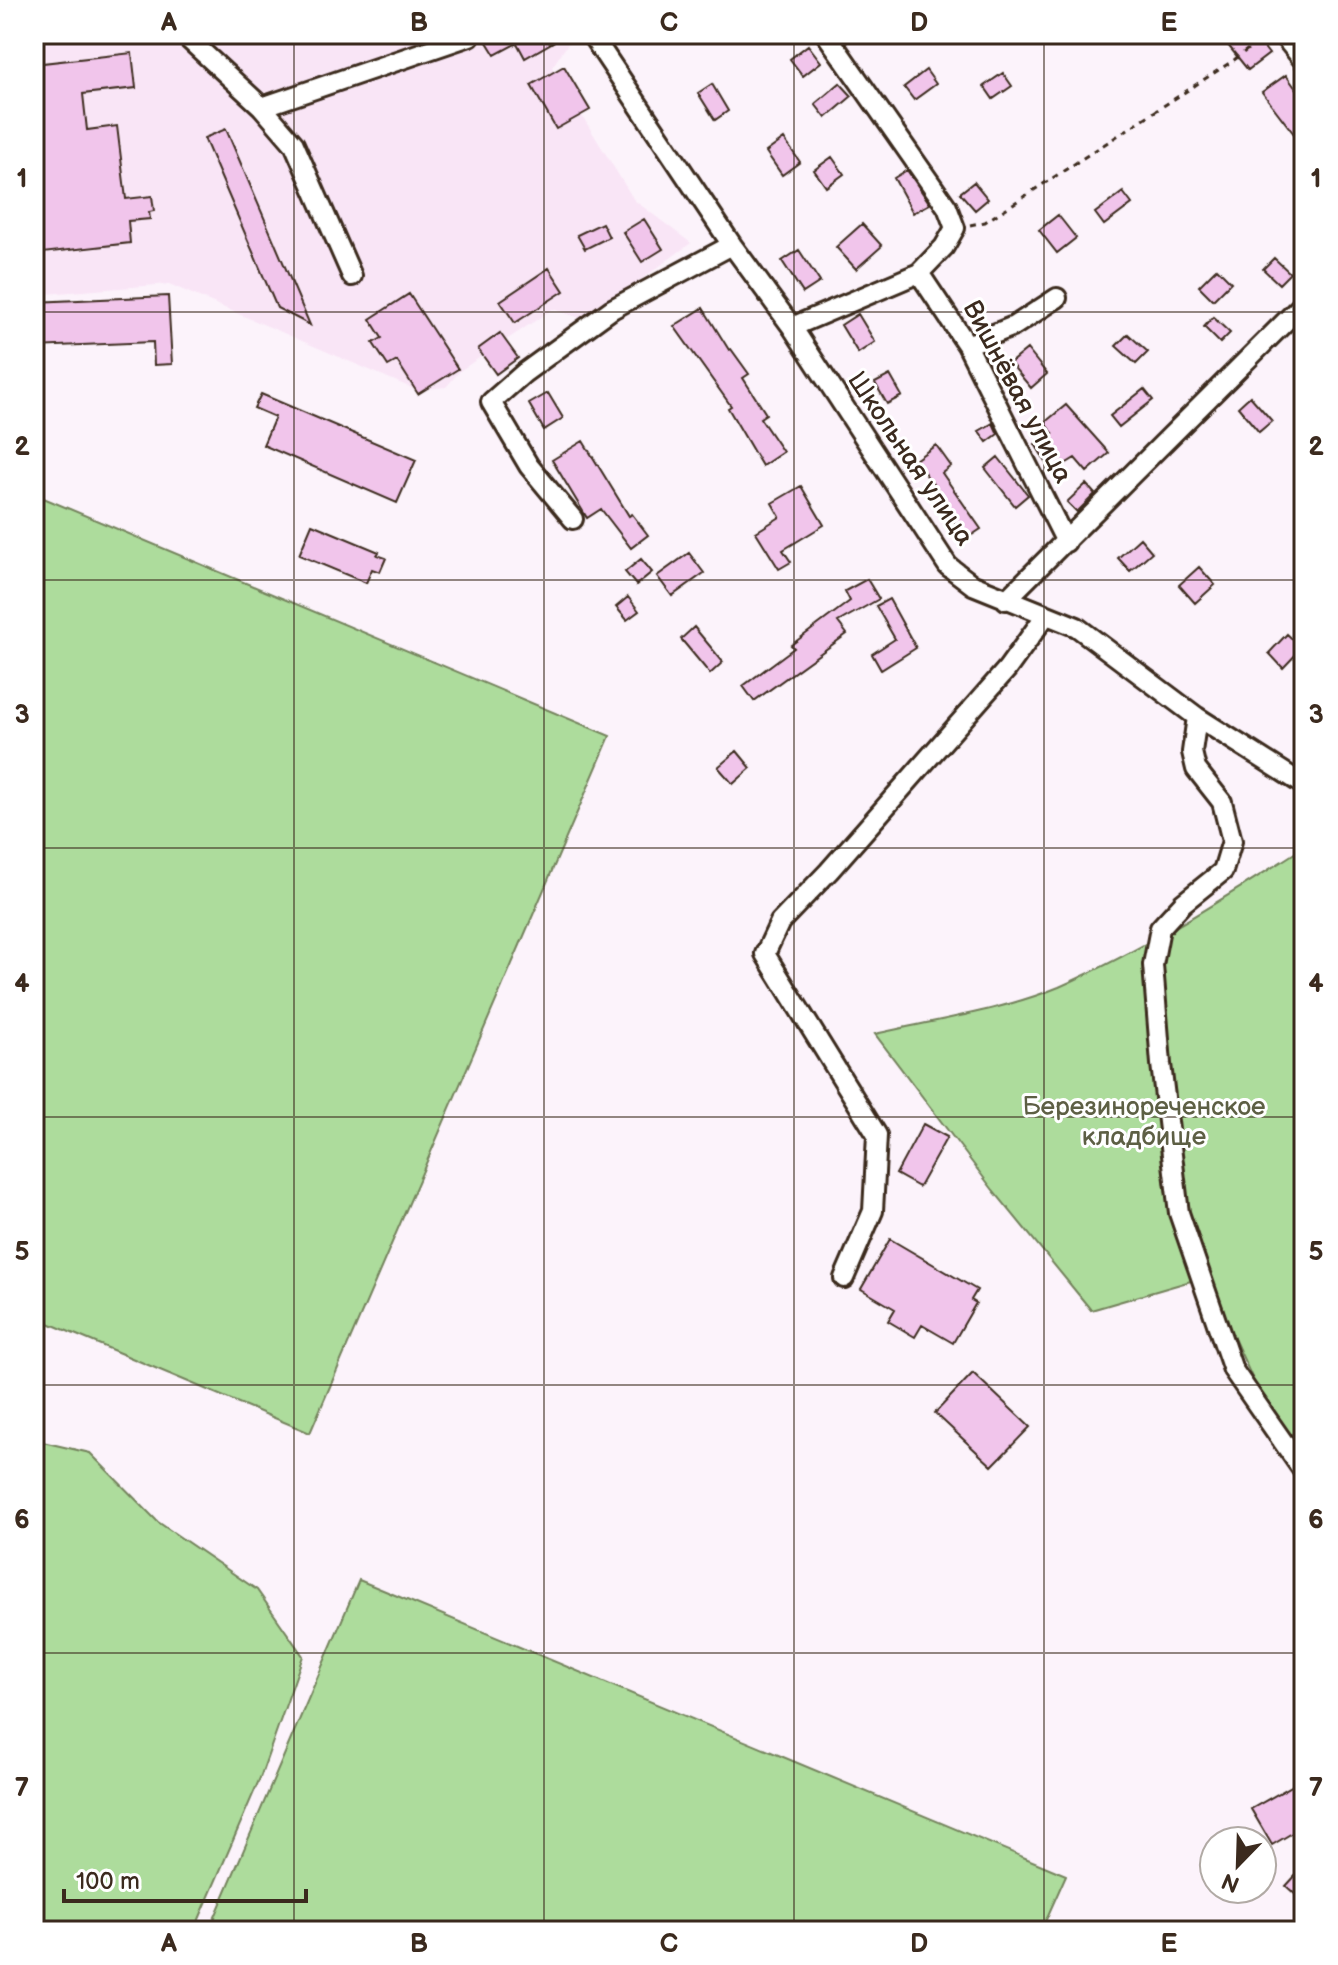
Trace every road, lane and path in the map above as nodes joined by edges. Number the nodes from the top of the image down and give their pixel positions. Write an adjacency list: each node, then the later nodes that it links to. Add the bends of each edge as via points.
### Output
1 (183, 34): 8 (street)
2 (591, 34): 10 (street, Школьная улица)
3 (826, 34): 9 (street, via 947,207)
4 (1267, 34): 9 (path, via 985,222)
5 (1282, 34): 7 (street)
6 (470, 36): 8 (street)
7 (1304, 61)
8 (262, 107): 12 (street, via 294,144)
9 (955, 228): 11 (street)
10 (732, 245): 15 (street, Школьная улица); 17 (street, via 612,309 491,402 529,466)
11 (919, 273): 15 (street); 16 (street, Вишнёвая улица)
12 (352, 276)
13 (1057, 298): 16 (street, via 1014,326)
14 (1304, 303): 18 (street)
15 (792, 327): 19 (street, Школьная улица, via 948,566)
16 (967, 345): 18 (street, Вишнёвая улица)
17 (573, 519)
18 (1066, 542): 19 (street)
19 (1006, 600): 20 (street, Школьная улица)
20 (1046, 615): 21 (street, Школьная улица, via 1077,627); 23 (street, via 1007,669 780,922 765,954 877,1135 873,1211)
21 (1197, 717): 22 (street, Школьная улица); 24 (street, via 1192,752 1196,769 1222,802 1232,841 1223,871 1160,928 1153,965 1179,1213 1233,1370)
22 (1304, 785)
23 (844, 1278)
24 (1304, 1472)

